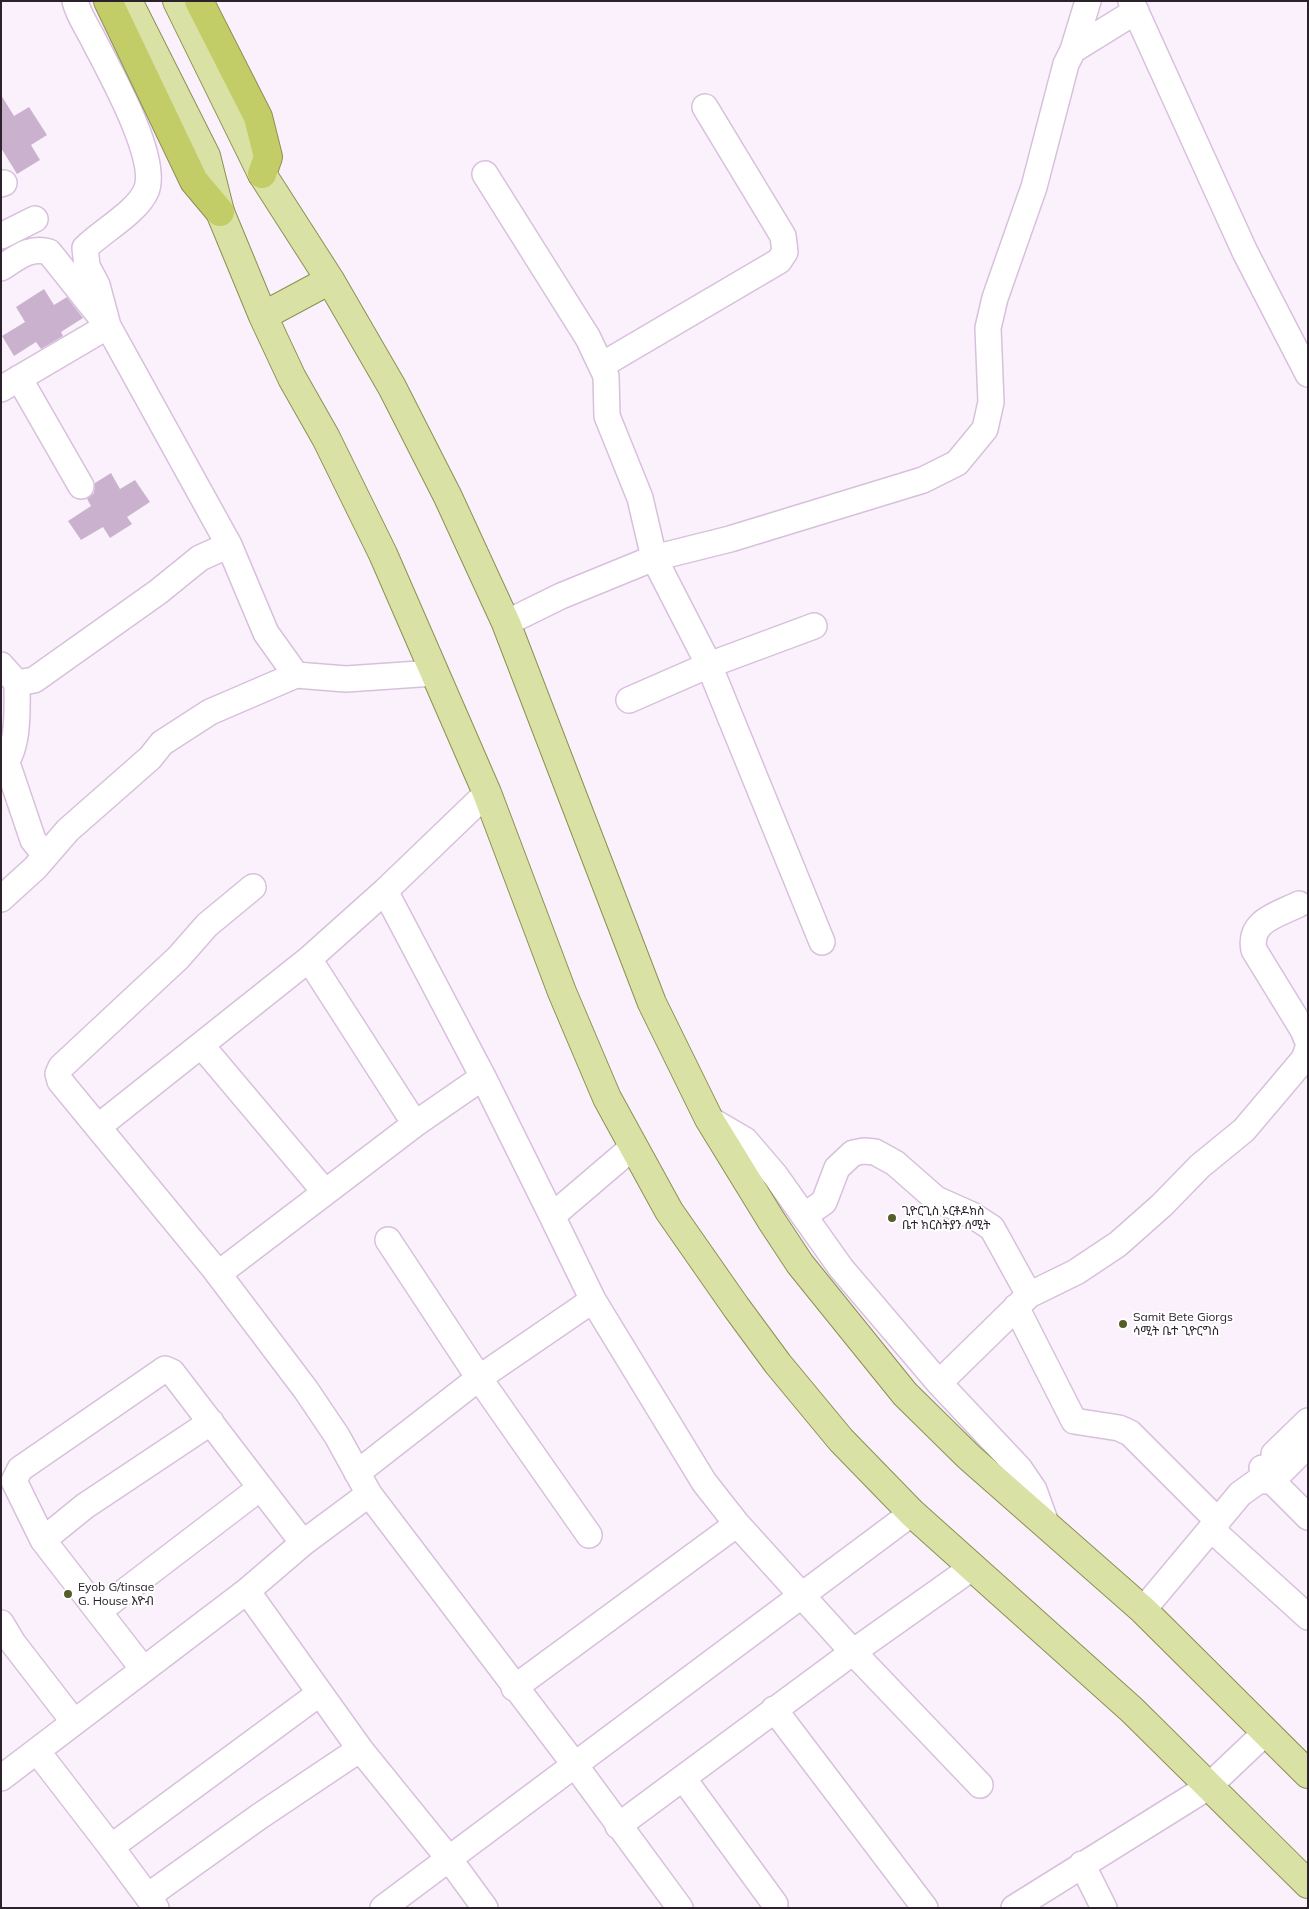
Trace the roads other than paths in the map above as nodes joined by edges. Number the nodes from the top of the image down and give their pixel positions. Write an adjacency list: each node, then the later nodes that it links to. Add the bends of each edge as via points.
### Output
1 (75, 1): 18 (street, via 125,102 143,148 148,174 146,190 139,201 85,248 87,266 97,286)
2 (108, 1): 12 (highway, via 194,181)
3 (128, 1): 12 (main road, via 206,156)
4 (177, 1): 10 (main road)
5 (200, 1): 10 (highway, via 258,117 268,157)
6 (1088, 1): 8 (street)
7 (1133, 6): 8 (street); 19 (street, via 1245,252)
8 (1073, 50): 25 (street, via 1066,64 1034,187 995,298 988,328 991,402 985,429 957,463 923,480 730,539)
9 (705, 107): 20 (street, via 783,236 785,252 779,261)
10 (262, 174): 16 (main road)
11 (485, 174): 20 (street)
12 (220, 212): 17 (main road)
13 (35, 219): 14 (street)
14 (1, 236)
15 (1, 268): 18 (street, via 30,251 49,252)
16 (330, 280): 17 (main road); 26 (main road, via 392,386)
17 (263, 316): 29 (main road, via 383,554)
18 (108, 326): 22 (street); 24 (street)
19 (1299, 336): 21 (street)
20 (602, 365): 25 (street, via 606,376 607,416 640,498)
21 (1308, 374)
22 (10, 384): 23 (street)
23 (81, 486)
24 (229, 545): 30 (street, via 200,558 158,592 34,680); 31 (street, via 266,632)
25 (654, 558): 26 (street, via 561,596); 28 (street)
26 (506, 623): 46 (main road, via 652,1003)
27 (814, 626): 28 (street)
28 (709, 665): 32 (street); 40 (street)
29 (434, 673): 31 (street, via 346,679); 34 (main road)
30 (9, 674): 33 (street, via 16,728)
31 (296, 675): 35 (street, via 210,712 162,743 150,758 72,826)
32 (629, 700)
33 (3, 762): 35 (street, via 33,840)
34 (487, 793): 37 (street); 49 (main road, via 562,992 607,1098)
35 (45, 855): 38 (street)
36 (254, 888): 48 (street, via 208,925 61,1067 60,1081)
37 (385, 891): 41 (street); 45 (street)
38 (1, 899)
39 (1299, 904): 42 (street, via 1258,925 1252,939 1254,950)
40 (822, 942)
41 (309, 959): 43 (street); 47 (street)
42 (1308, 1042)
43 (200, 1045): 48 (street); 50 (street)
44 (1308, 1048): 56 (street, via 1304,1059 1244,1130 1200,1166 1126,1238 1076,1272)
45 (483, 1077): 47 (street); 51 (street)
46 (709, 1119): 52 (street, via 745,1140); 70 (main road, via 800,1264 899,1387 969,1457)
47 (415, 1124): 50 (street)
48 (98, 1127): 54 (street)
49 (634, 1146): 51 (street); 66 (main road, via 669,1211 696,1252 778,1364 841,1440)
50 (325, 1192): 54 (street)
51 (552, 1216): 55 (street)
52 (804, 1216): 56 (street, via 824,1202 837,1168 853,1153 875,1152 896,1163 936,1198 972,1214 992,1228); 58 (street, via 841,1268)
53 (388, 1240): 57 (street)
54 (218, 1274): 62 (street, via 306,1390)
55 (593, 1300): 57 (street); 68 (street, via 685,1453)
56 (1022, 1301): 58 (street); 69 (street, via 1074,1421 1119,1428 1130,1433)
57 (479, 1378): 62 (street); 71 (street)
58 (939, 1383): 70 (street, via 1018,1468 1034,1490)
59 (1308, 1421): 63 (street)
60 (210, 1422): 64 (street); 72 (street, via 85,1506); 72 (street, via 172,1372 165,1369 28,1463 20,1469 14,1481)
61 (1308, 1445): 63 (street)
62 (357, 1473): 65 (street)
63 (1264, 1477): 67 (street); 69 (street, via 1240,1494)
64 (260, 1488): 73 (street); 78 (street)
65 (369, 1494): 73 (street); 83 (street)
66 (912, 1513): 74 (main road); 76 (street)
67 (1308, 1517)
68 (737, 1524): 76 (street); 83 (street)
69 (1214, 1525): 77 (street); 79 (street)
70 (1047, 1526): 77 (main road)
71 (589, 1536)
72 (43, 1540): 78 (street)
73 (303, 1543): 75 (street)
74 (973, 1566): 81 (street); 95 (main road, via 1132,1710)
75 (247, 1590): 82 (street); 84 (street)
76 (803, 1596): 81 (street); 90 (street, via 692,1675)
77 (1143, 1610): 87 (main road)
78 (99, 1611): 82 (street)
79 (1308, 1617)
80 (1, 1623): 86 (street)
81 (853, 1652): 85 (street); 94 (street)
82 (143, 1669): 86 (street)
83 (514, 1688): 90 (street)
84 (320, 1693): 88 (street); 97 (street)
85 (774, 1709): 93 (street); 107 (street)
86 (74, 1722): 89 (street)
87 (1265, 1733): 91 (main road); 95 (street)
88 (360, 1749): 98 (street); 101 (street, via 260,1816)
89 (37, 1751): 92 (street); 97 (street)
90 (575, 1765): 96 (street); 98 (street)
91 (1308, 1774)
92 (1, 1778)
93 (683, 1778): 96 (street); 102 (street)
94 (980, 1785)
95 (1208, 1787): 99 (street); 100 (main road)
96 (618, 1826): 106 (street)
97 (111, 1847): 101 (street)
98 (450, 1860): 104 (street); 105 (street)
99 (1082, 1864): 103 (street); 108 (street)
100 (1308, 1884)
101 (152, 1902)
102 (775, 1904)
103 (1102, 1907)
104 (383, 1908)
105 (485, 1908)
106 (680, 1908)
107 (925, 1908)
108 (1014, 1908)

